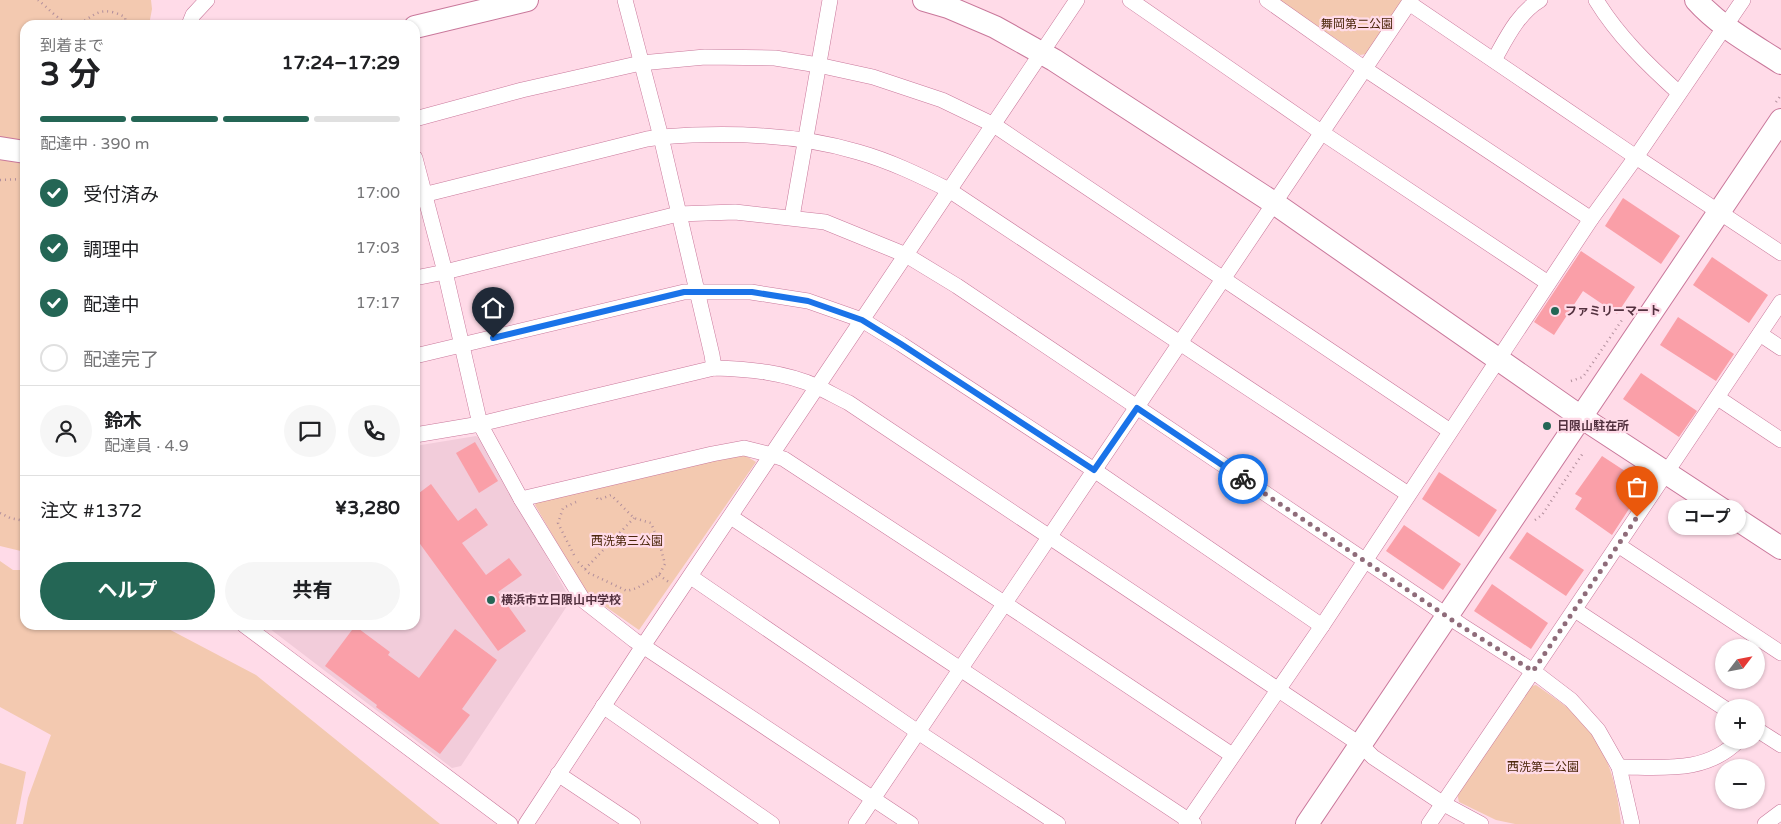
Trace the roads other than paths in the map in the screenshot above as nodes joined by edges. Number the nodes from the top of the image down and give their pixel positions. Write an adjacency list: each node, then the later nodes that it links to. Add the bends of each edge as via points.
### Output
1 (207, 0): 14 (street)
2 (527, 0): 16 (street)
3 (625, 0): 19 (street)
4 (830, 0): 21 (street)
5 (924, 0): 17 (street, via 995,27)
6 (1077, 0): 17 (street)
7 (1130, 0): 27 (street)
8 (1267, 0): 22 (street)
9 (1540, 0): 18 (street, via 1515,24)
10 (1596, 0): 23 (street, via 1643,60)
11 (1696, 0): 15 (street)
12 (1743, 0): 15 (street)
13 (1410, 2): 18 (street); 22 (street)
14 (192, 20)
15 (1725, 25): 20 (street); 23 (street)
16 (420, 26)
17 (1041, 53): 26 (street); 35 (street)
18 (1494, 60): 32 (street)
19 (642, 62): 21 (street, via 705,57 775,58); 24 (street); 28 (street)
20 (1781, 63)
21 (818, 65): 26 (street, via 873,77 925,94); 29 (street)
22 (1365, 69): 27 (street); 39 (street)
23 (1679, 93): 32 (street)
24 (420, 118)
25 (1781, 120): 36 (street)
26 (994, 125): 33 (street); 44 (street)
27 (1322, 132): 35 (street); 45 (street)
28 (661, 137): 29 (street, via 759,135); 34 (street); 37 (street)
29 (806, 140): 33 (street, via 866,154 908,169); 38 (street)
30 (0, 148): 31 (street)
31 (20, 151)
32 (1636, 157): 36 (street); 39 (street)
33 (949, 190): 41 (street); 50 (street)
34 (420, 196): 42 (street)
35 (1274, 203): 44 (street); 54 (street)
36 (1720, 211): 40 (street); 59 (street)
37 (678, 214): 38 (street, via 735,212); 42 (street); 46 (street)
38 (792, 217): 41 (street, via 825,222)
39 (1591, 219): 45 (street)
40 (1781, 253)
41 (906, 255): 48 (street); 58 (street)
42 (446, 272): 43 (street); 51 (street)
43 (420, 277)
44 (1223, 279): 50 (street); 61 (street)
45 (1548, 283): 54 (street)
46 (696, 290): 48 (street, via 752,292 808,301); 51 (street); 55 (street)
47 (1781, 302): 49 (street)
48 (862, 320): 56 (street); 65 (street)
49 (1760, 334): 52 (street); 57 (street)
50 (1180, 343): 58 (street); 67 (street)
51 (462, 346): 53 (street); 60 (street)
52 (1781, 348)
53 (420, 355)
54 (1499, 359): 59 (street); 61 (street)
55 (714, 368): 56 (street, via 780,374); 60 (street)
56 (817, 386): 64 (street); 70 (street, via 849,403)
57 (1718, 398): 63 (street); 66 (street)
58 (1137, 408): 65 (street); 73 (street)
59 (1581, 417): 66 (street); 77 (street)
60 (480, 424): 62 (street); 68 (street)
61 (1450, 431): 67 (street)
62 (420, 434)
63 (1781, 440)
64 (772, 455): 68 (street, via 744,448); 69 (street); 75 (street, via 784,459)
65 (1094, 470): 70 (street); 78 (street)
66 (1667, 473): 71 (street); 72 (street)
67 (1408, 494): 73 (street)
68 (522, 500): 80 (street, via 583,600)
69 (731, 517): 74 (street); 82 (street)
70 (1048, 538): 75 (street); 84 (street)
71 (1618, 545): 76 (street); 81 (street)
72 (1781, 548)
73 (1364, 560): 77 (street); 78 (street)
74 (691, 577): 80 (street); 87 (street)
75 (1005, 603): 82 (street); 92 (street)
76 (1575, 610): 83 (street); 85 (street)
77 (1448, 616): 83 (street); 89 (street)
78 (1322, 626): 84 (street)
79 (251, 630): 99 (street)
80 (643, 646): 86 (street); 95 (street)
81 (1781, 653)
82 (961, 669): 87 (street); 98 (street)
83 (1533, 671): 93 (street, via 1571,700 1598,730); 96 (street)
84 (1278, 690): 89 (street); 92 (street)
85 (1715, 702)
86 (603, 706): 94 (street); 102 (street)
87 (918, 732): 95 (street); 105 (street)
88 (1765, 735): 90 (street)
89 (1361, 745): 96 (street); 106 (street)
90 (1781, 745)
91 (1728, 749): 93 (street, via 1705,763 1675,768)
92 (1232, 755): 98 (street)
93 (1619, 767): 109 (street)
94 (558, 774): 100 (street); 101 (street)
95 (873, 798): 103 (street); 104 (street)
96 (1442, 803): 107 (street); 108 (street)
97 (1781, 812): 110 (street)
98 (1190, 823)
99 (510, 824)
100 (526, 824)
101 (632, 824)
102 (772, 824)
103 (856, 824)
104 (911, 824)
105 (1058, 824)
106 (1307, 824)
107 (1429, 824)
108 (1482, 824)
109 (1632, 824)
110 (1765, 824)

